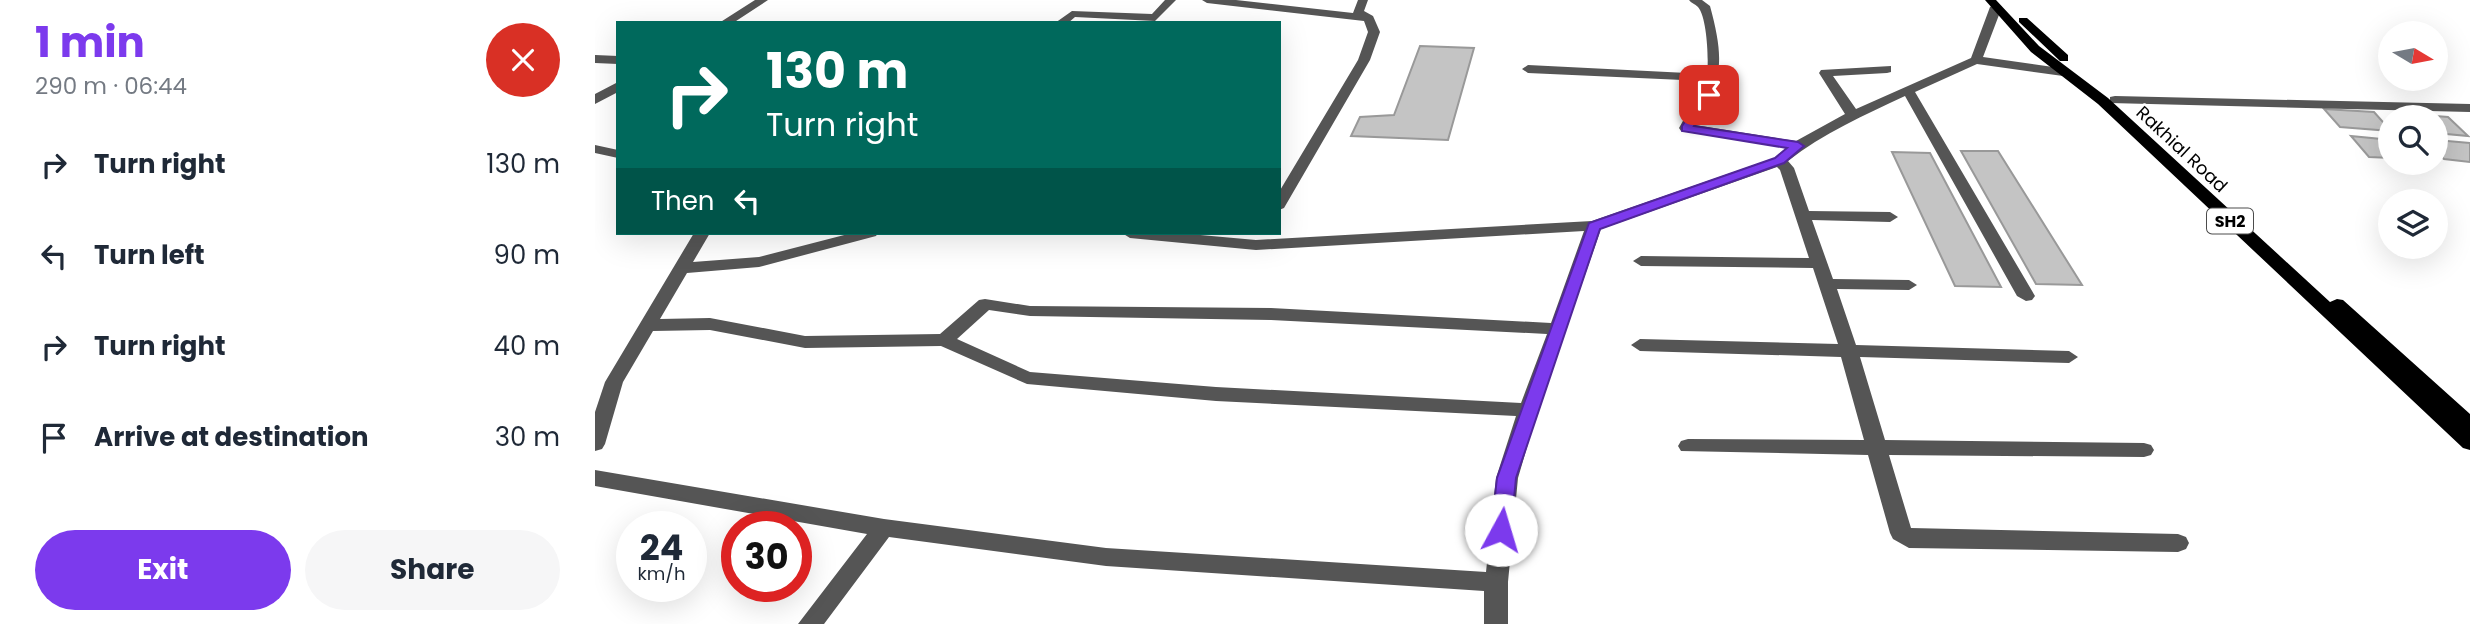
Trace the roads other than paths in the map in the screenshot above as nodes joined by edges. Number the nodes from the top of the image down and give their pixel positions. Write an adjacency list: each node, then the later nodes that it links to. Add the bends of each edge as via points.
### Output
1 (763, 0): 10 (street)
2 (1085, 0): 8 (street)
3 (1171, 0): 8 (street, via 1155,18)
4 (1207, 0): 9 (street)
5 (1363, 0): 9 (street, via 1358,12)
6 (1694, 0): 18 (street, via 1704,6 1716,49)
7 (1996, 2): 14 (street); 17 (main road, Rakhial Road / SH2, via 2035,49); 22 (main road, Rakhial Road / SH2)
8 (1072, 14): 11 (street)
9 (1369, 18): 29 (street, via 1374,32 1364,60)
10 (728, 21)
11 (1063, 21)
12 (595, 59): 13 (street)
13 (616, 60)
14 (1976, 60): 17 (street); 20 (street)
15 (1528, 69): 18 (street)
16 (1887, 69): 24 (street, via 1825,73)
17 (2063, 72): 52 (main road, Rakhial Road / SH2, via 2103,101)
18 (1713, 78): 25 (street, via 1709,95 1686,128)
19 (616, 87): 21 (street)
20 (1908, 90): 24 (street); 42 (street)
21 (595, 100)
22 (2115, 100): 23 (street); 51 (main road, Rakhial Road / SH2)
23 (2470, 107)
24 (1853, 115): 25 (street)
25 (1798, 146): 28 (street)
26 (595, 149): 27 (street)
27 (616, 154)
28 (1779, 161): 30 (street, via 1787,168); 32 (street)
29 (1281, 202)
30 (1803, 215): 31 (street); 38 (street)
31 (1890, 217)
32 (1594, 226): 36 (street); 44 (street)
33 (701, 235): 39 (street)
34 (862, 235): 39 (street, via 759,262)
35 (1173, 235): 36 (street)
36 (1260, 239)
37 (1641, 261): 38 (street)
38 (1819, 264): 40 (street)
39 (683, 268): 43 (street)
40 (1826, 284): 41 (street); 47 (street)
41 (1909, 285)
42 (2026, 296)
43 (650, 325): 45 (street, via 710,324 805,342); 49 (street)
44 (1558, 329): 45 (street, via 1271,314 1030,311 985,304); 50 (street)
45 (944, 340): 50 (street, via 1027,378 1216,394)
46 (1640, 345): 47 (street)
47 (1849, 351): 48 (street); 55 (street)
48 (2070, 357)
49 (605, 384): 53 (street)
50 (1528, 410): 60 (street, via 1507,478)
51 (2470, 425)
52 (2470, 443)
53 (595, 444)
54 (1688, 446): 55 (street)
55 (1876, 446): 56 (street); 59 (street, via 1901,533 1909,539)
56 (2144, 450)
57 (595, 478): 58 (street)
58 (884, 528): 60 (street, via 1106,557); 61 (street)
59 (2178, 543)
60 (1496, 582): 62 (street)
61 (810, 624)
62 (1496, 624)

